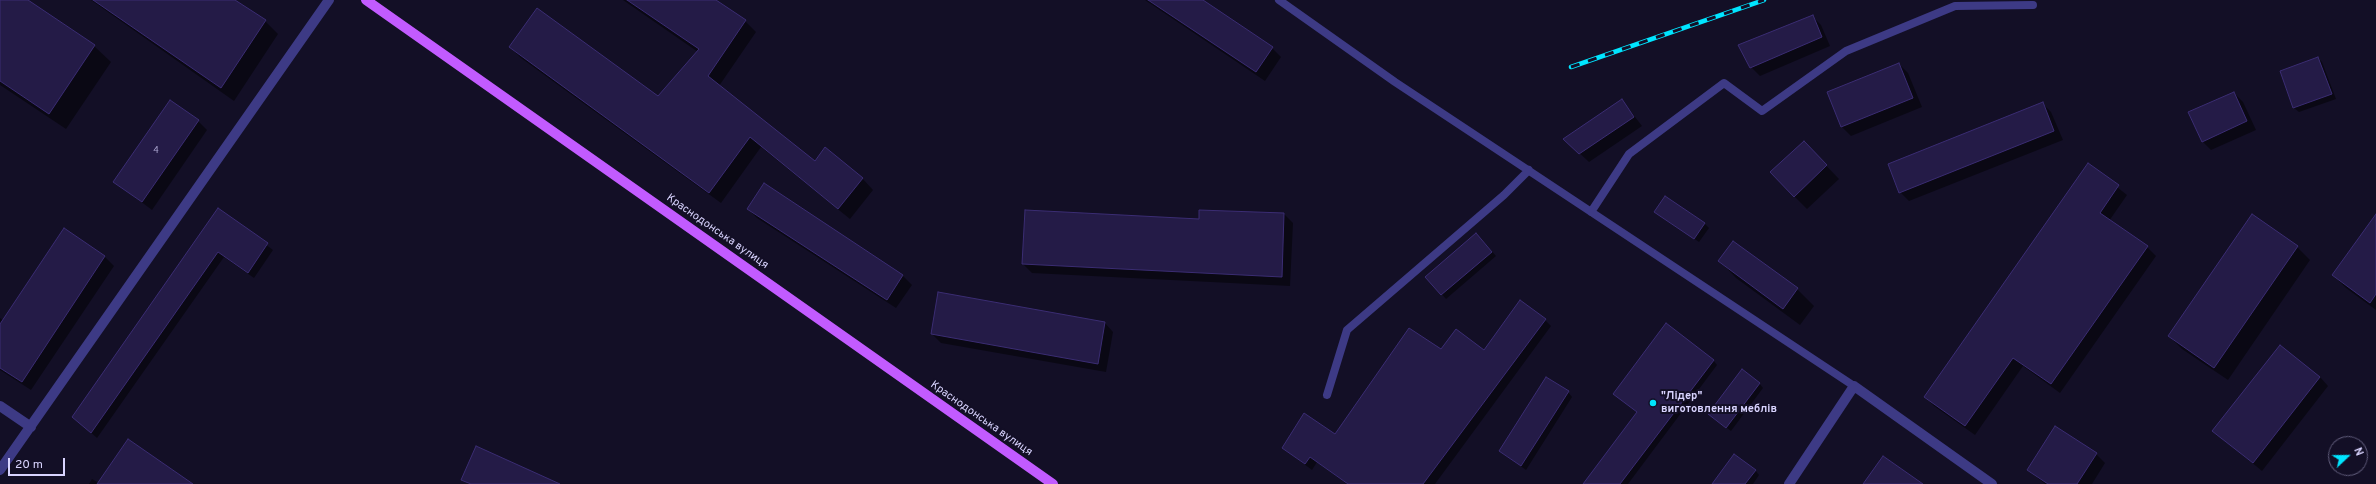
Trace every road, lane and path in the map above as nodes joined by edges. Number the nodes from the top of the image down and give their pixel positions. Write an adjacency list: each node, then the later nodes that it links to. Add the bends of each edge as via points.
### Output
1 (329, 0): 10 (street)
2 (366, 0): 12 (main road, Краснодонська вулиця)
3 (1279, 0): 5 (lane, via 1395,82)
4 (2033, 5): 6 (lane, via 1955,6 1846,51 1762,111 1724,83 1629,154)
5 (1529, 170): 6 (lane); 8 (lane, via 1504,195 1347,330)
6 (1591, 212): 7 (lane)
7 (1854, 386): 13 (street); 14 (street)
8 (1327, 395)
9 (0, 406): 10 (street)
10 (31, 427): 11 (street)
11 (0, 470)
12 (1053, 484)
13 (1789, 484)
14 (1992, 484)

